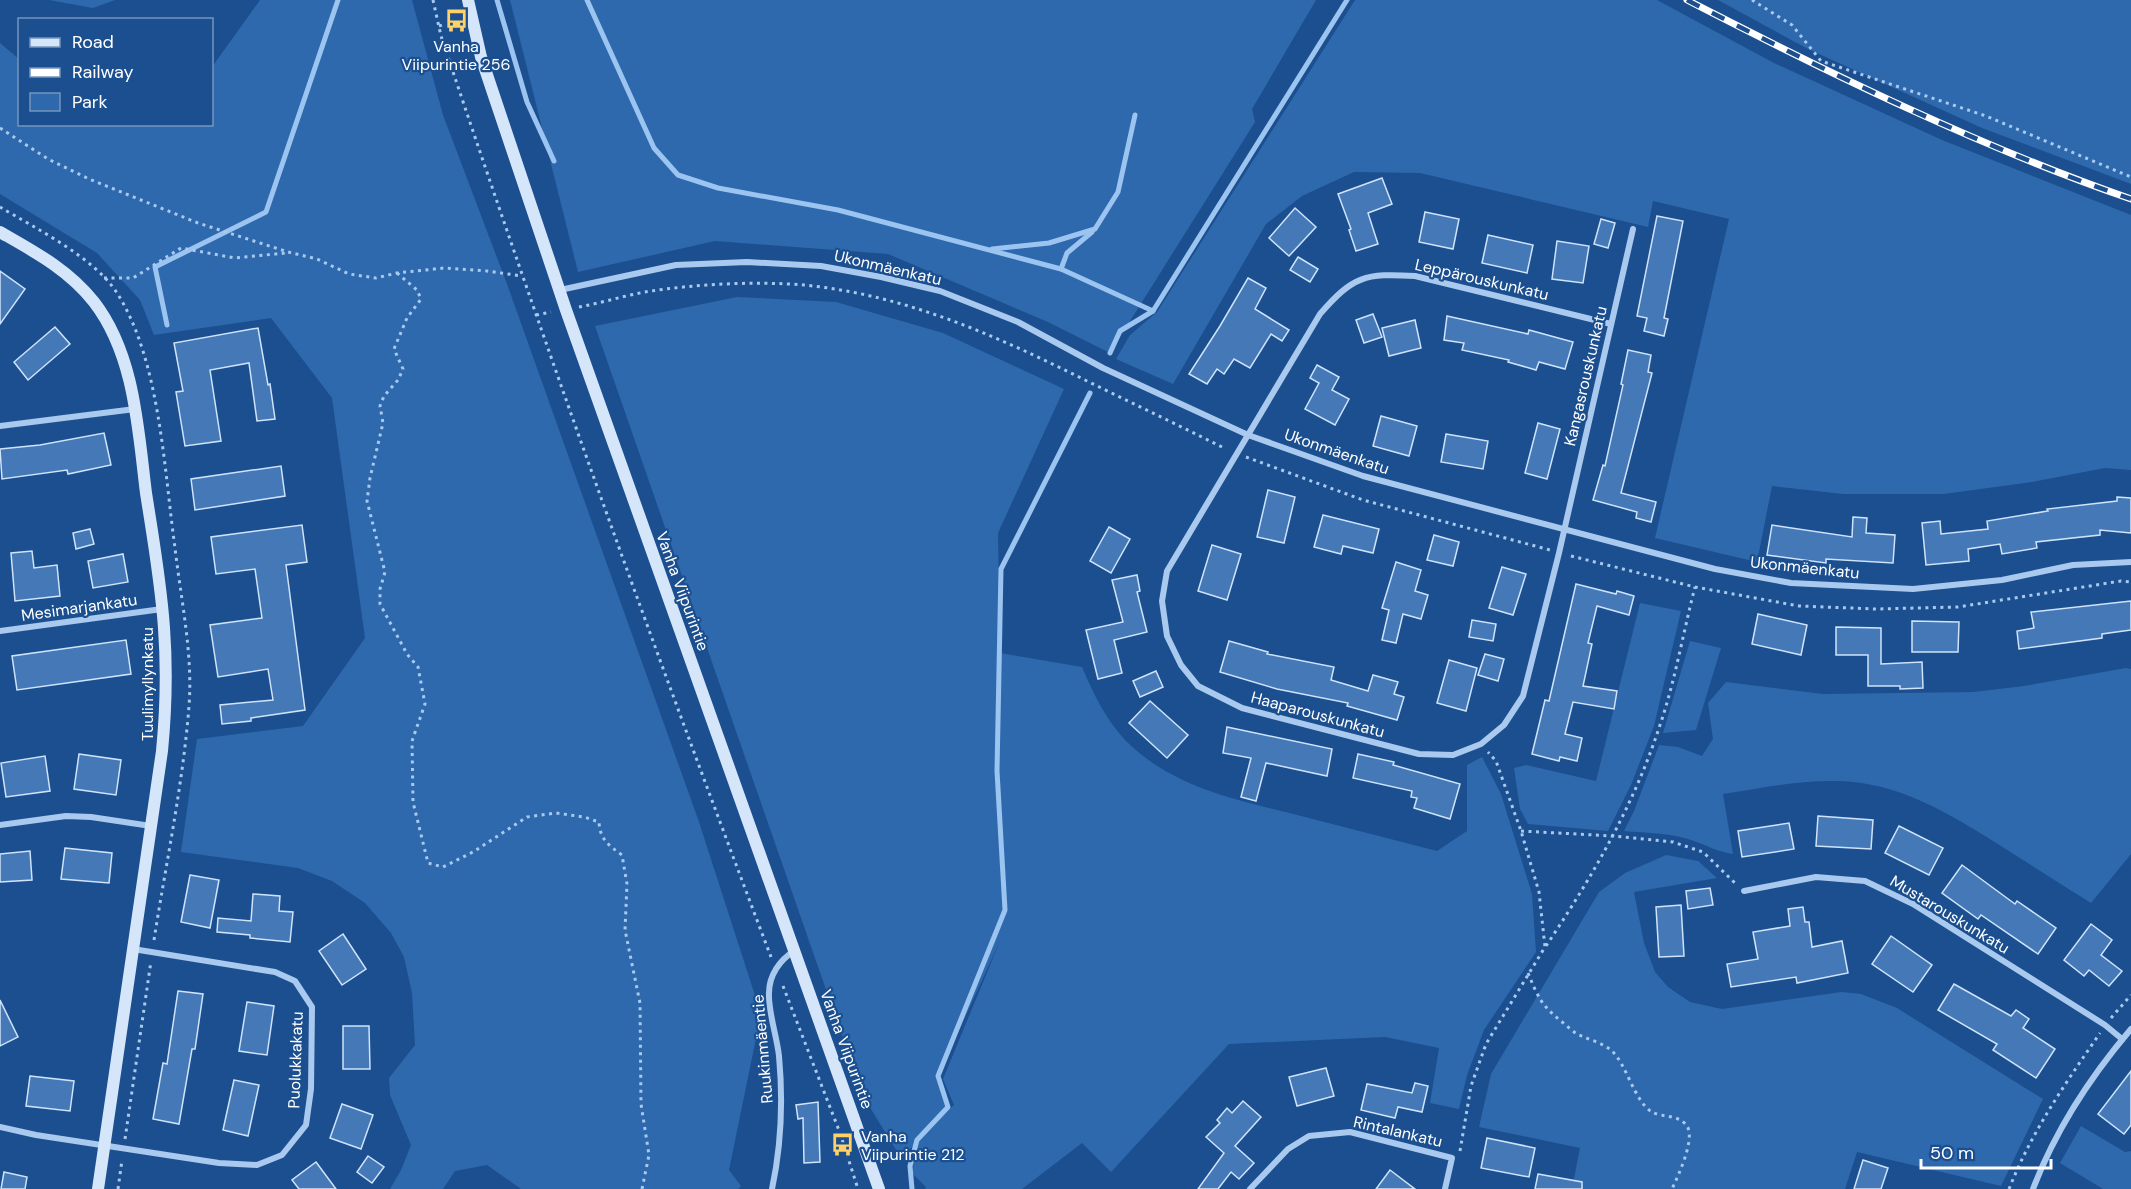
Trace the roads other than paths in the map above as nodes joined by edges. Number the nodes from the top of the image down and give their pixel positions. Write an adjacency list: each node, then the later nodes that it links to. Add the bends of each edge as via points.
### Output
1 (468, 0): 4 (street, Vanha Viipurintie, via 481,57)
2 (1633, 229): 5 (street, Kangasrouskunkatu)
3 (0, 232): 6 (street, Tuulimyllynkatu, via 47,258 94,302 115,336)
4 (560, 290): 8 (street, Ukonmäenkatu, via 676,265 747,262 821,266 881,277 940,291 1018,322 1103,368); 17 (street, Vanha Viipurintie)
5 (1611, 324): 8 (street, Leppärouskunkatu, via 1415,276 1362,278 1338,293 1320,314); 9 (street, Kangasrouskunkatu)
6 (135, 409): 7 (street); 11 (street, Tuulimyllynkatu)
7 (0, 426)
8 (1248, 435): 9 (street, Ukonmäenkatu, via 1364,476); 9 (street, Haaparouskunkatu, via 1167,571 1162,601 1167,636 1181,665 1198,686 1242,708 1419,754 1453,755 1481,744 1504,725 1523,696)
9 (1563, 530): 10 (street, Ukonmäenkatu, via 1715,569 1791,583 1847,587 1913,589 2002,580 2073,566)
10 (2131, 562)
11 (162, 609): 12 (street, Mesimarjankatu); 14 (street, Tuulimyllynkatu, via 166,710)
12 (0, 631)
13 (0, 825): 14 (street, via 66,816)
14 (151, 826): 16 (street, Tuulimyllynkatu)
15 (1744, 891): 19 (street, Mustarouskunkatu, via 1816,877 1865,881 1912,903)
16 (133, 949): 21 (street, Tuulimyllynkatu); 21 (street, Puolukkakatu, via 274,972 295,981 312,1007 311,1089 306,1125 282,1155 257,1165)
17 (795, 951): 23 (street, Ruukinmäentie, via 783,958 768,992 779,1056 781,1098); 24 (street, Vanha Viipurintie)
18 (2131, 1029): 19 (street)
19 (2122, 1039): 27 (street, via 2073,1108)
20 (0, 1127): 21 (street, Puolukkakatu)
21 (103, 1145): 22 (street, Tuulimyllynkatu)
22 (98, 1189)
23 (772, 1189)
24 (879, 1189)
25 (1250, 1189): 26 (street, Rintalankatu, via 1288,1149 1310,1136 1350,1132 1452,1158)
26 (1445, 1189)
27 (2033, 1189)

